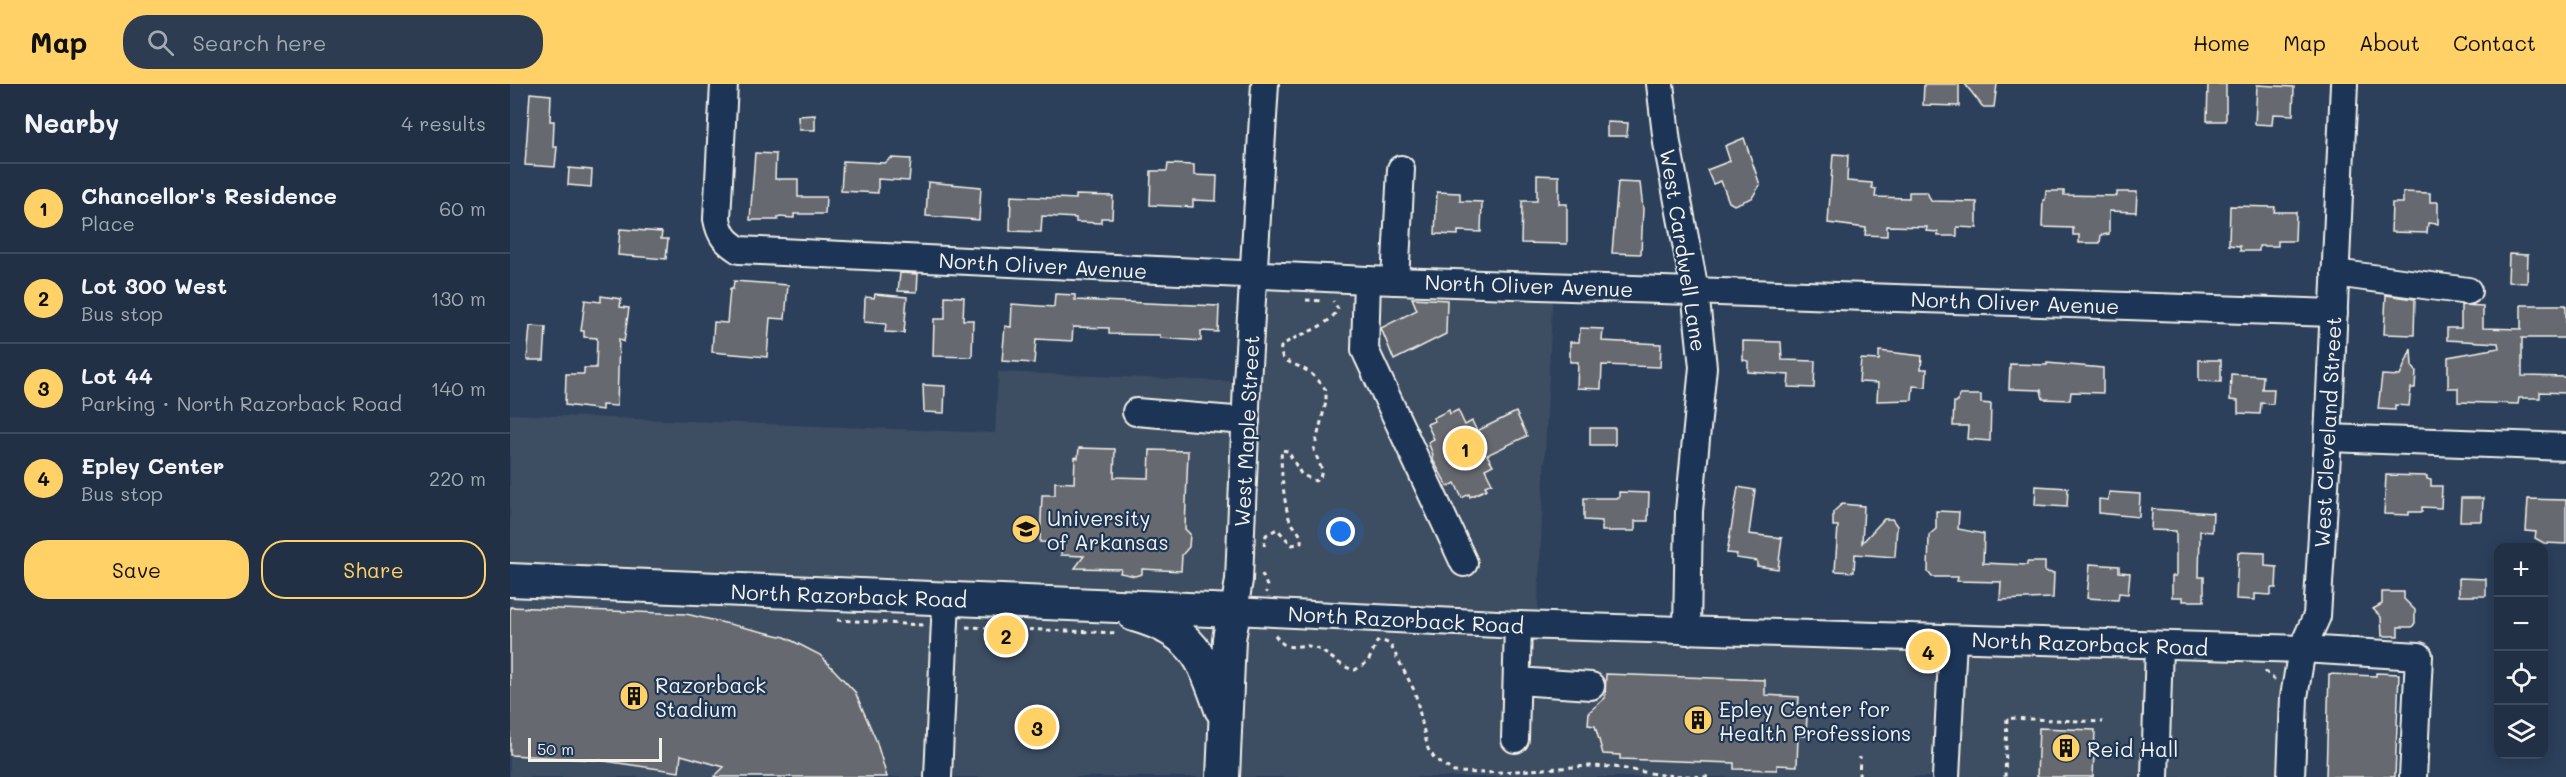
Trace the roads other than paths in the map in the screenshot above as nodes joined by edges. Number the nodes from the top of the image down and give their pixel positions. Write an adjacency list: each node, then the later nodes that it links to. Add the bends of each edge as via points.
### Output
1 (724, 84): 7 (street, North Oliver Avenue, via 717,219 727,243 739,250)
2 (1265, 84): 7 (street, West Maple Street)
3 (1660, 84): 10 (street, West Cardwell Lane)
4 (2344, 84): 6 (street, West Cleveland Street)
5 (1401, 169): 9 (street)
6 (2335, 273): 11 (street); 12 (street, West Cleveland Street)
7 (1253, 275): 8 (street, North Oliver Avenue); 14 (street, West Maple Street)
8 (1367, 280): 9 (street, North Oliver Avenue); 17 (street, via 1365,350)
9 (1395, 281): 10 (street, North Oliver Avenue)
10 (1695, 291): 12 (street, North Oliver Avenue); 23 (street, West Cardwell Lane, via 1703,366 1689,511)
11 (2468, 291)
12 (2334, 313): 15 (street, West Cleveland Street)
13 (1136, 412): 14 (street)
14 (1246, 421): 21 (street, West Maple Street, via 1239,580)
15 (2328, 438): 16 (street); 26 (street, West Cleveland Street, via 2317,616)
16 (2566, 447)
17 (1464, 563)
18 (510, 580): 19 (main road, North Razorback Road)
19 (946, 599): 20 (main road, North Razorback Road); 31 (street)
20 (1105, 606): 21 (main road, North Razorback Road); 29 (main road, via 1176,633 1199,653)
21 (1234, 611): 22 (street, North Razorback Road); 29 (main road, West Maple Street)
22 (1518, 625): 23 (street, North Razorback Road); 27 (street)
23 (1687, 631): 24 (street, North Razorback Road)
24 (1953, 639): 25 (street, North Razorback Road); 33 (street)
25 (2159, 645): 26 (street, North Razorback Road); 34 (street)
26 (2302, 649): 35 (street, West Cleveland Street, via 2294,697); 36 (street, North Razorback Road, via 2419,656)
27 (1517, 681): 28 (street); 30 (street)
28 (1592, 686)
29 (1225, 720): 32 (main road, West Maple Street)
30 (1515, 738)
31 (938, 777)
32 (1223, 777)
33 (1946, 777)
34 (2155, 777)
35 (2291, 777)
36 (2413, 777)

